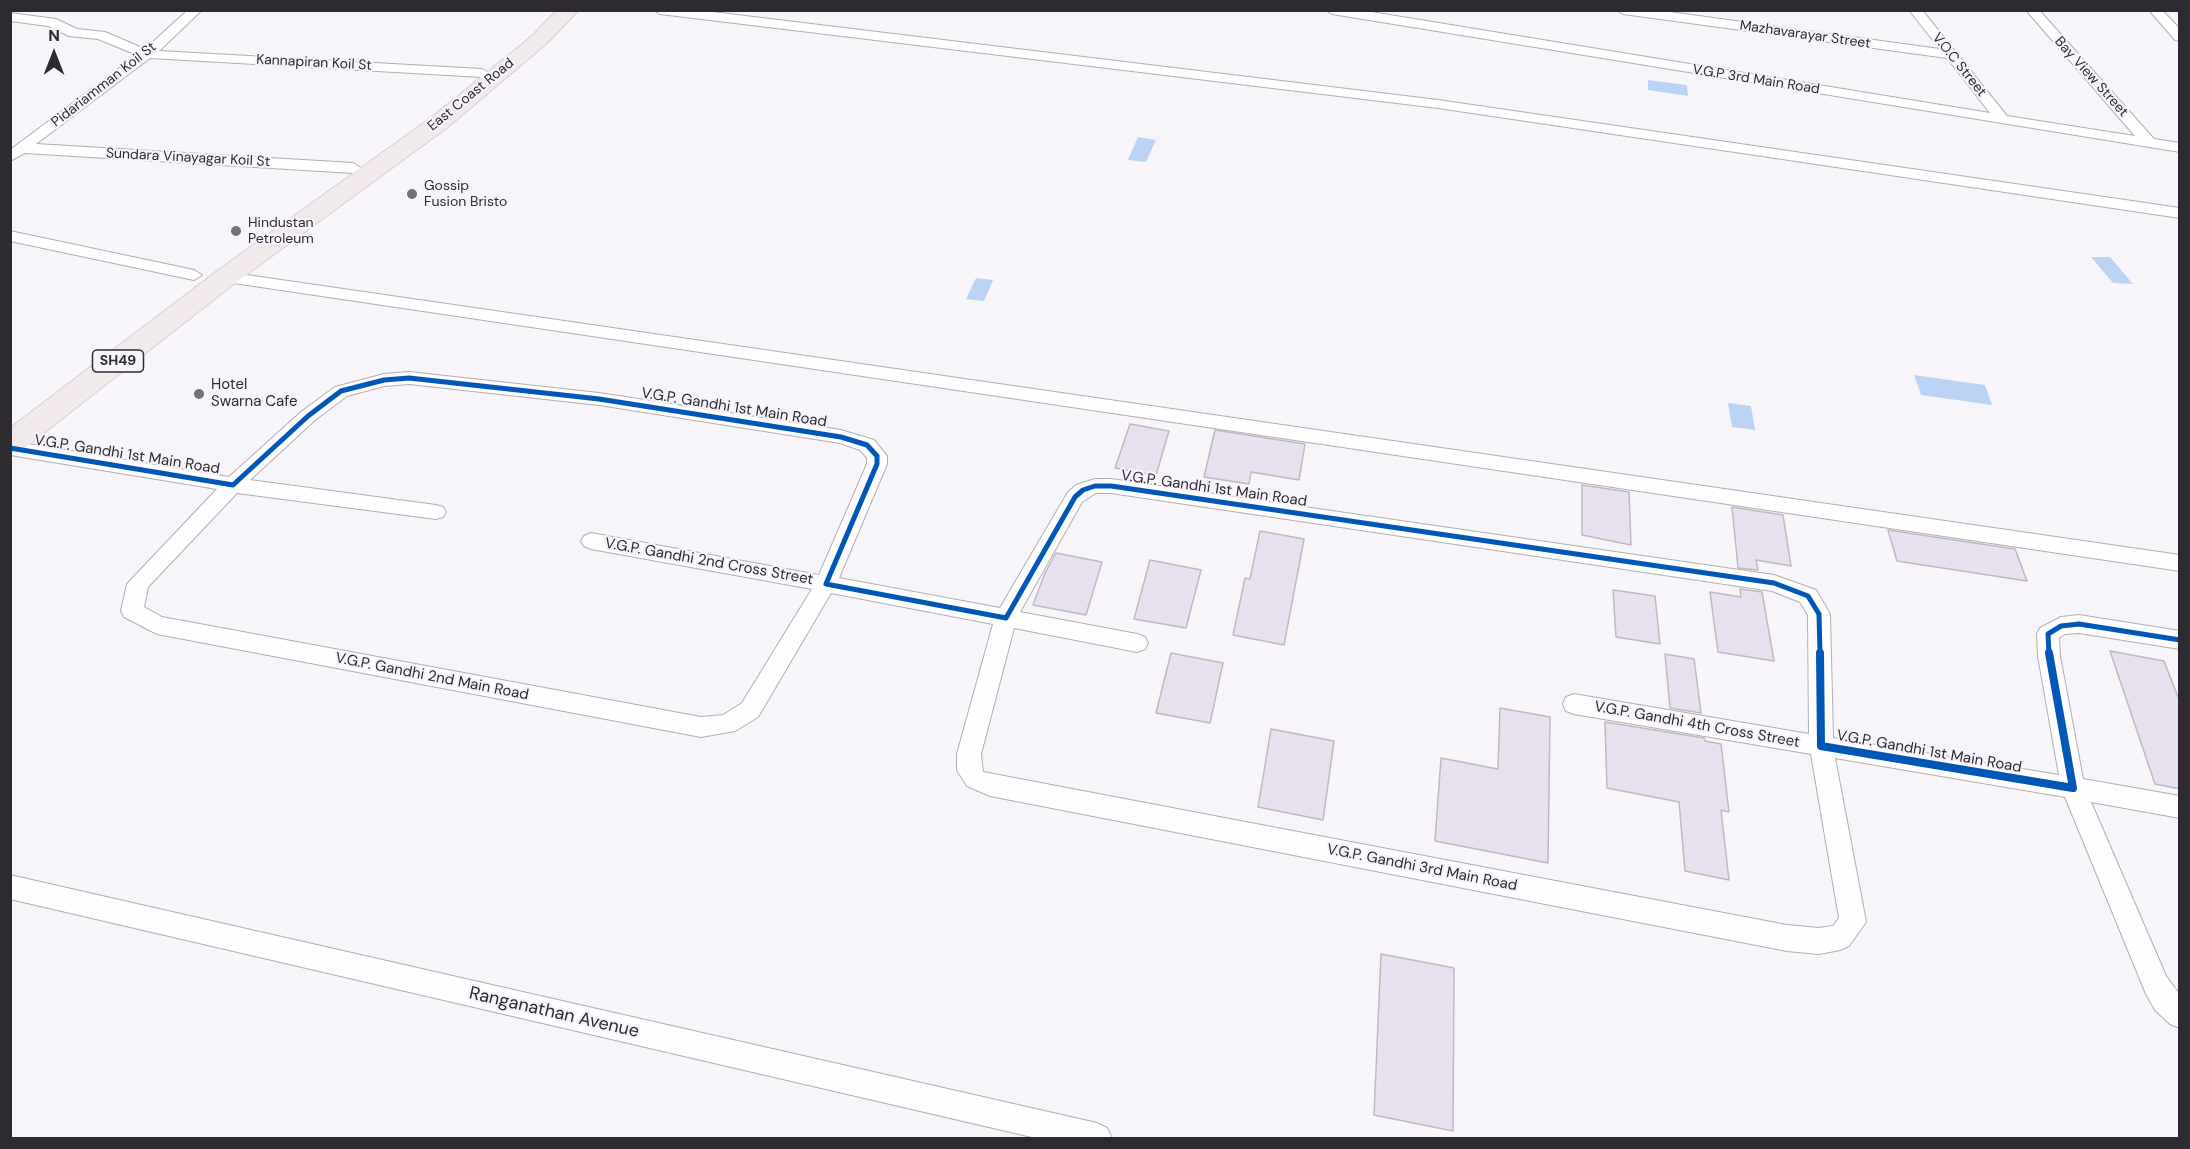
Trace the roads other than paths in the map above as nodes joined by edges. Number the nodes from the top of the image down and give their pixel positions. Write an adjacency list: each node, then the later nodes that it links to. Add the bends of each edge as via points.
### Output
1 (196, 10): 12 (street, Pidariamman Koil St)
2 (552, 10): 14 (main road, East Coast Road)
3 (569, 10): 19 (main road, East Coast Road, via 440,122)
4 (660, 10): 20 (street, via 1438,104)
5 (1332, 10): 15 (street, V.G.P 3rd Main Road)
6 (1623, 10): 13 (street, Mazhavarayar Street)
7 (1915, 10): 13 (street, V.O.C Street)
8 (2032, 10): 16 (street, Bay View Street)
9 (2155, 10): 11 (street)
10 (10, 17): 12 (street, Kannapiran Koil St, via 51,22 74,33 100,35)
11 (2180, 37)
12 (147, 54): 14 (street, Kannapiran Koil St); 18 (street, Pidariamman Koil St)
13 (1952, 55): 15 (street, V.O.C Street)
14 (482, 73): 19 (main road, East Coast Road)
15 (2004, 120): 16 (street, V.G.P 3rd Main Road)
16 (2150, 144): 17 (street, V.G.P 3rd Main Road)
17 (2180, 148)
18 (17, 153): 19 (street, Sundara Vinayagar Koil St)
19 (361, 171): 22 (main road); 23 (main road)
20 (2180, 213)
21 (10, 236): 22 (street)
22 (194, 275): 24 (main road)
23 (225, 277): 25 (main road, SH49); 29 (street)
24 (10, 415)
25 (10, 446): 26 (street, V.G.P. Gandhi 1st Main Road)
26 (233, 485): 27 (street); 30 (street, V.G.P. Gandhi 1st Main Road, via 341,391 409,378 599,399 842,437 874,450 878,464); 30 (street, V.G.P. Gandhi 2nd Main Road, via 138,584 132,611 157,625 701,727 727,724 750,710)
27 (436, 512)
28 (591, 540): 30 (street, V.G.P. Gandhi 2nd Cross Street)
29 (2180, 563)
30 (826, 584): 31 (street)
31 (1006, 618): 33 (street); 35 (street, V.G.P. Gandhi 1st Main Road, via 1075,496 1095,486 1774,583 1808,596 1818,614); 35 (street, V.G.P. Gandhi 3rd Main Road, via 969,754 969,770 982,782 1787,938 1819,941 1840,937 1853,922)
32 (2180, 640): 36 (street, via 2079,624 2061,626 2048,634)
33 (1137, 643)
34 (1574, 704): 35 (street, V.G.P. Gandhi 4th Cross Street)
35 (1821, 746): 36 (street, V.G.P. Gandhi 1st Main Road)
36 (2073, 788): 37 (street, V.G.P. Gandhi 1st Main Road); 39 (street, via 2156,985)
37 (2180, 807)
38 (10, 887): 40 (street, Ranganathan Avenue)
39 (2180, 1014)
40 (1097, 1138)

